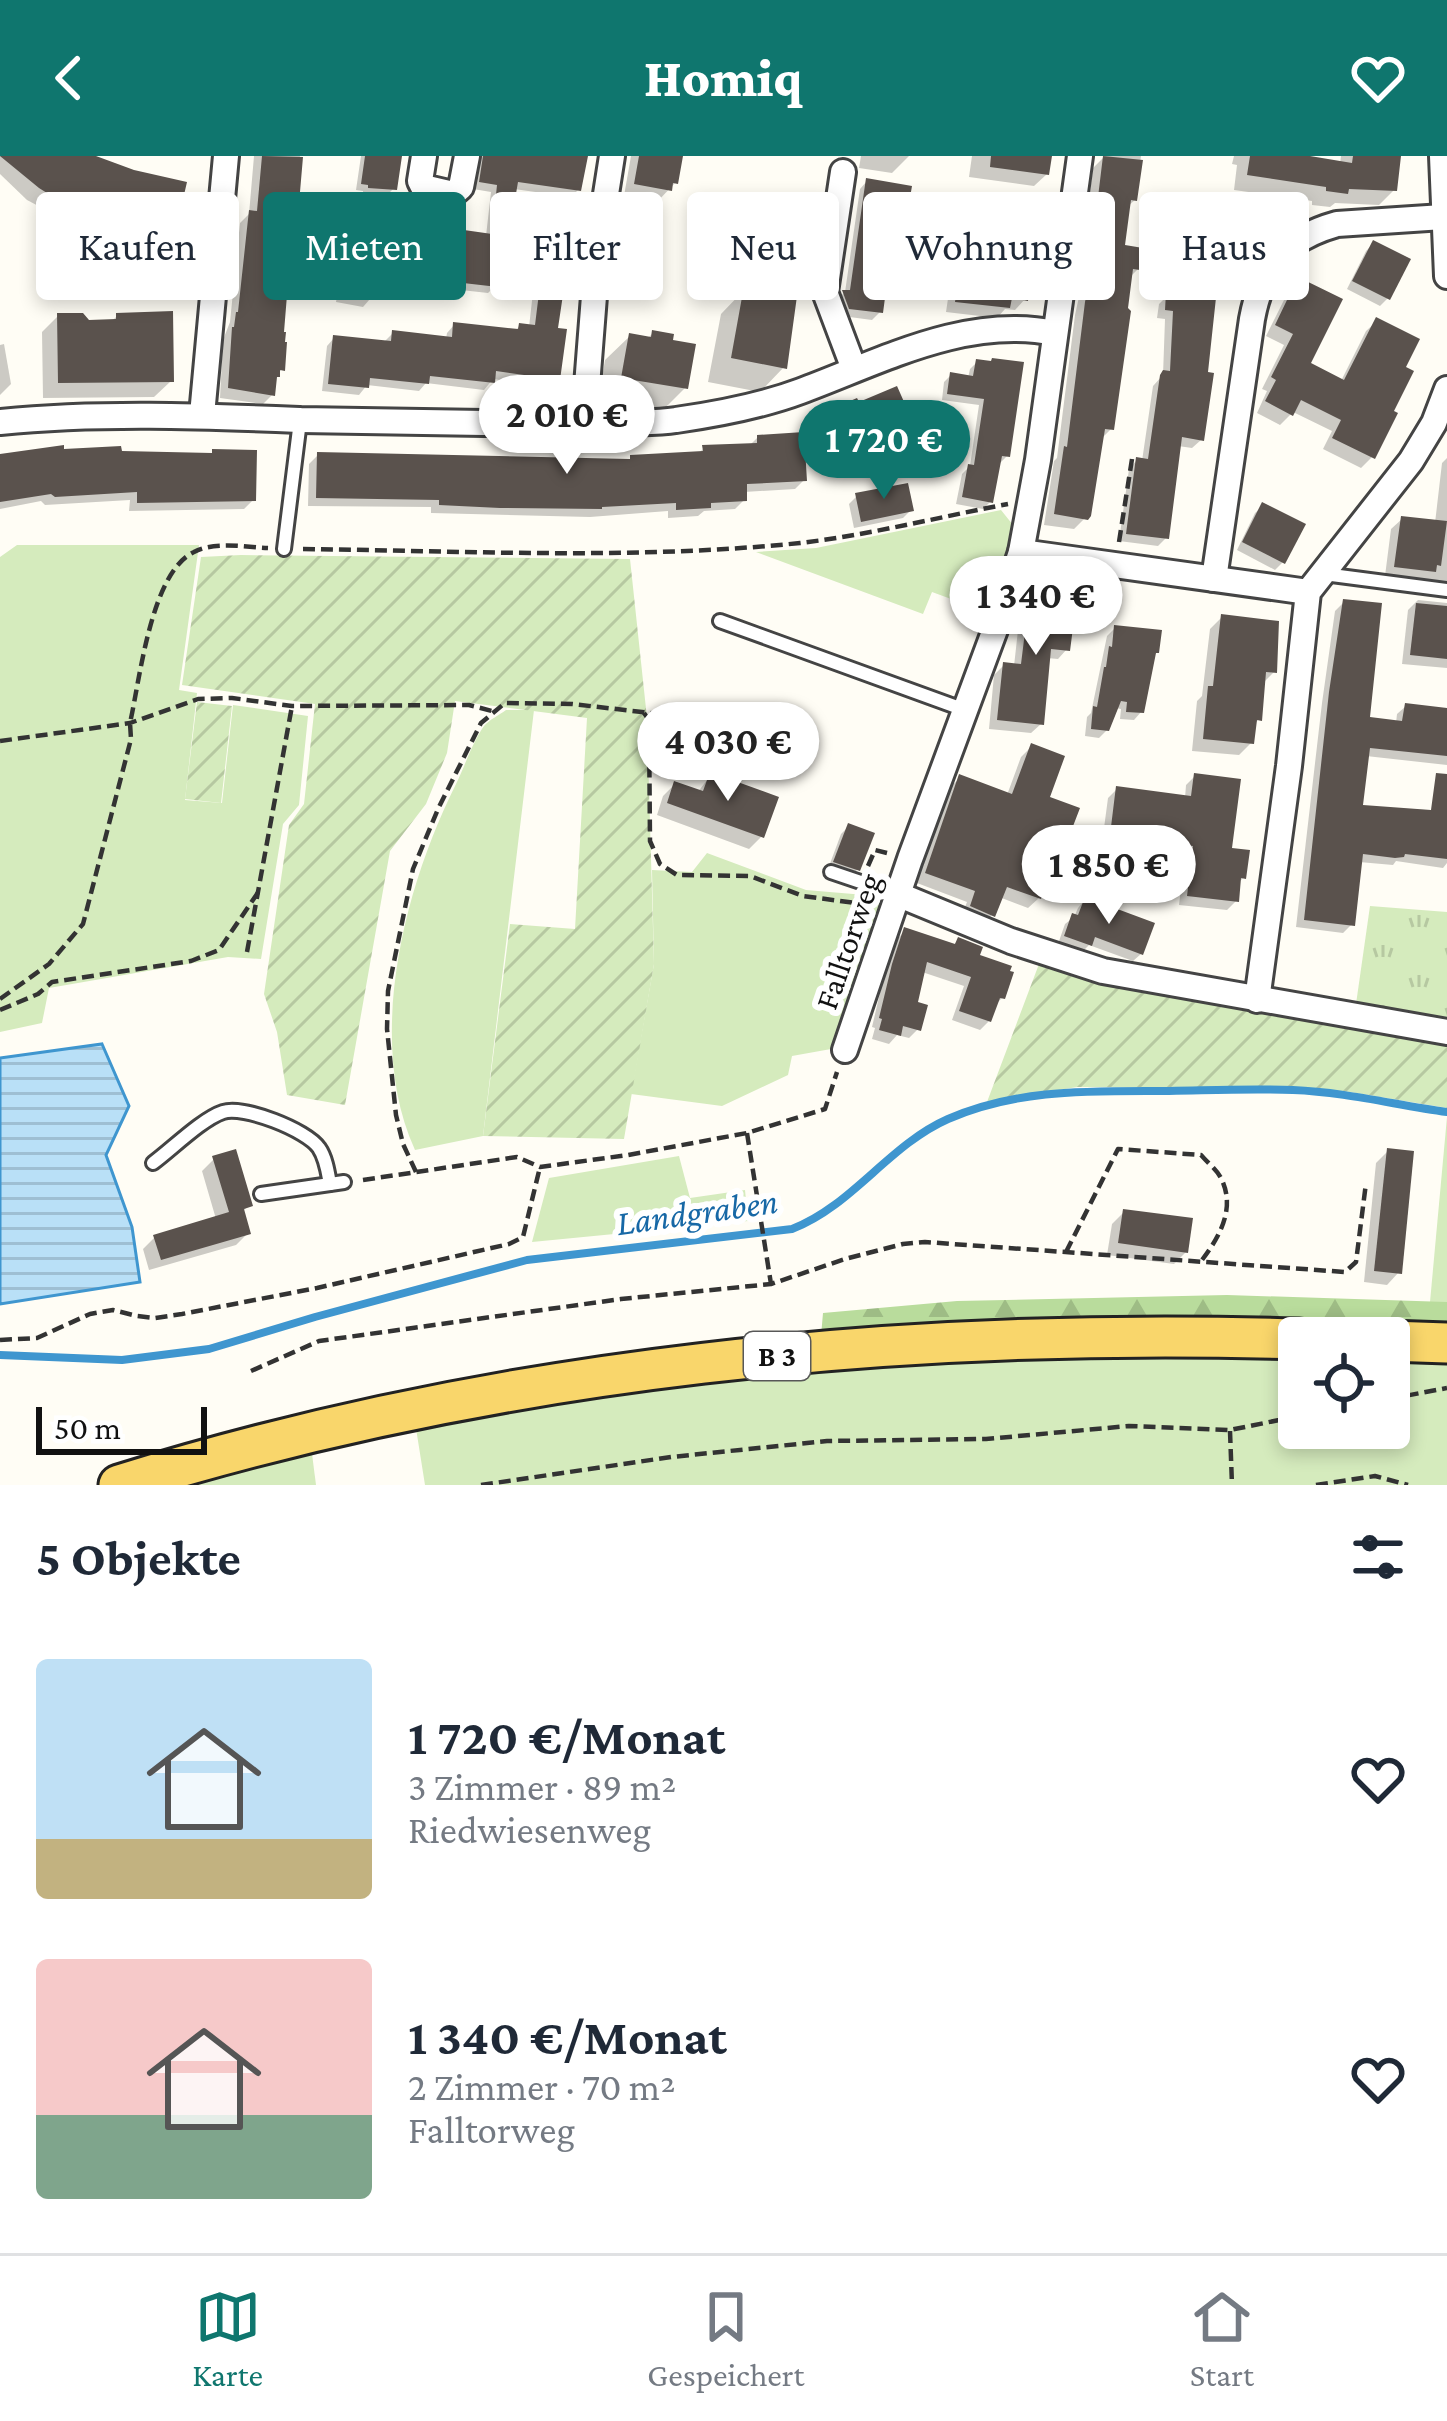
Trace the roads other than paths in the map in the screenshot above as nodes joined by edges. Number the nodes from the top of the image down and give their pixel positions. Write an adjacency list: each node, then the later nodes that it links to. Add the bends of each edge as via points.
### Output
1 (226, 156): 13 (street)
2 (424, 156): 3 (street, via 423,187 452,194)
3 (467, 156)
4 (612, 156): 16 (street)
5 (1080, 156): 10 (street, Falltorweg)
6 (1442, 156): 8 (street)
7 (843, 172): 11 (street, via 825,292)
8 (1443, 217): 9 (street); 19 (street, via 1337,224 1300,239 1270,267 1252,319)
9 (1447, 276)
10 (1055, 333): 11 (street, via 979,331); 18 (street, Falltorweg)
11 (854, 369): 16 (street, via 744,407 670,422)
12 (1447, 389): 20 (street, via 1411,461)
13 (202, 415): 14 (street); 15 (street)
14 (300, 419): 16 (street); 17 (lane)
15 (0, 422)
16 (584, 424)
17 (284, 549)
18 (1021, 551): 19 (street); 23 (street, Falltorweg)
19 (1214, 579): 20 (street)
20 (1315, 583): 21 (lane); 26 (street)
21 (1447, 590)
22 (720, 621): 23 (lane)
23 (966, 710): 25 (street, Falltorweg)
24 (831, 872): 25 (lane)
25 (895, 901): 26 (street, via 1102,970); 28 (street, Falltorweg)
26 (1257, 1000): 27 (street)
27 (1447, 1033)
28 (845, 1050)
29 (154, 1163): 30 (lane, via 213,1117 238,1110 316,1144 337,1183)
30 (261, 1194)
31 (1278, 1338): 34 (main road, B 3, via 982,1342 682,1365 336,1426)
32 (1410, 1342): 33 (main road)
33 (1447, 1343)
34 (119, 1485)

